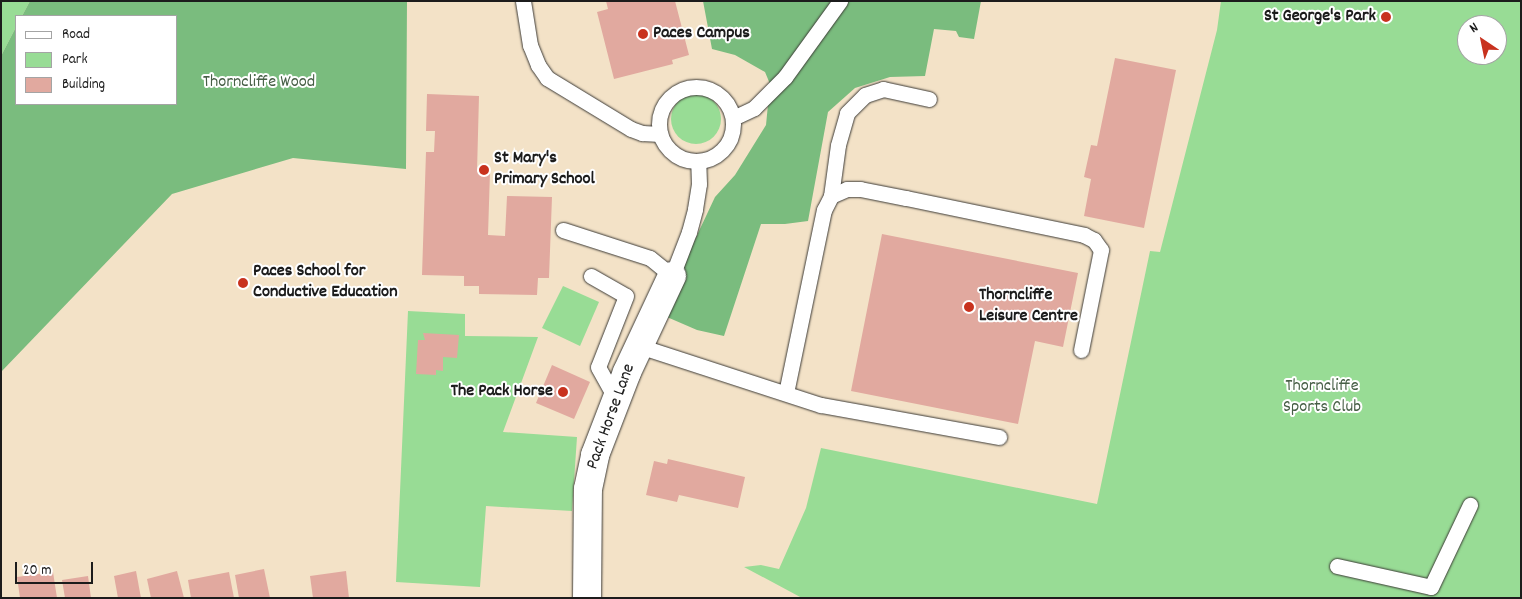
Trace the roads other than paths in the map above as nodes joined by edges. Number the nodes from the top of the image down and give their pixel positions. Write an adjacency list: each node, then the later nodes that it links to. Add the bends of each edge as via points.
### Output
1 (523, 1): 5 (lane, via 530,45 547,78 631,129)
2 (840, 1): 4 (lane, via 785,77 754,108)
3 (929, 99): 7 (lane, via 884,88 865,95 847,113 838,145)
4 (733, 118): 5 (lane, via 730,106 712,90 688,87 668,99 661,110); 6 (lane, via 729,142 720,152)
5 (660, 134): 6 (lane, via 674,154)
6 (698, 161): 10 (lane, via 695,208)
7 (831, 196): 12 (lane, via 846,189 860,189 1084,235 1094,240 1101,250); 13 (lane, via 824,210)
8 (563, 230): 10 (lane, via 650,258)
9 (591, 276): 14 (lane, via 626,296 598,368)
10 (672, 276): 11 (street, Pack Horse Lane)
11 (639, 346): 13 (lane); 14 (street, Pack Horse Lane)
12 (1081, 350)
13 (786, 393): 15 (lane, via 822,404)
14 (616, 399): 19 (street, Pack Horse Lane, via 595,456 588,489)
15 (999, 437)
16 (1470, 505): 18 (lane)
17 (1337, 566): 18 (lane)
18 (1433, 592)
19 (587, 598)

